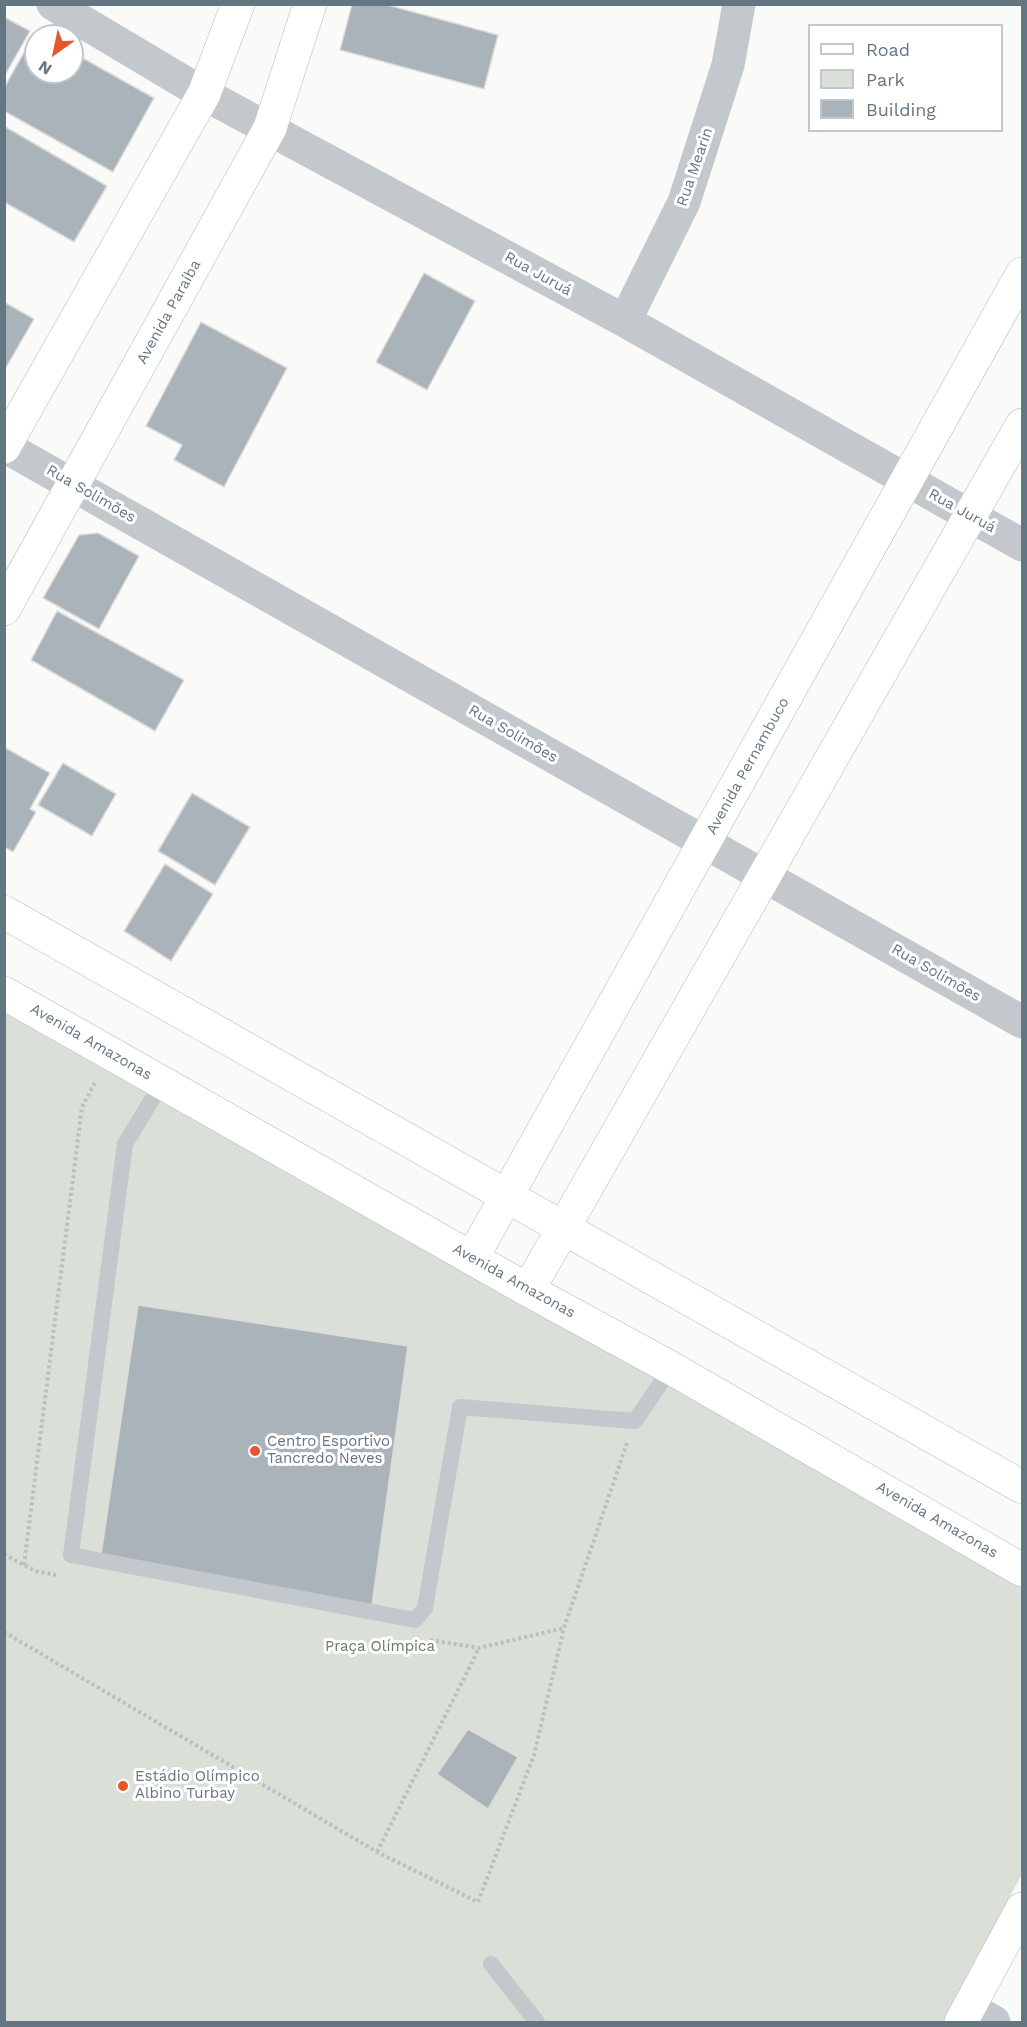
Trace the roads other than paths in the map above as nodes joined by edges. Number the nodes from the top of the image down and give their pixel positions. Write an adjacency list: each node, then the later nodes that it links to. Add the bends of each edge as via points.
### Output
1 (53, 4): 5 (street, Rua Juruá)
2 (238, 4): 5 (main road)
3 (310, 4): 6 (main road, Avenida Paraíba)
4 (739, 4): 8 (street, Rua Mearin, via 728,65 684,202)
5 (204, 94): 6 (street, Rua Juruá); 10 (main road)
6 (270, 128): 8 (street, Rua Juruá); 12 (main road, Avenida Paraíba)
7 (1023, 274): 11 (main road, Avenida Pernambuco)
8 (626, 321): 11 (street, Rua Juruá)
9 (1023, 425): 13 (main road)
10 (5, 446): 12 (street, Rua Solimões)
11 (907, 480): 13 (street, Rua Juruá); 16 (main road, Avenida Pernambuco)
12 (74, 485): 15 (main road, Avenida Paraíba); 16 (street, Rua Solimões)
13 (970, 516): 14 (street, Rua Juruá); 17 (main road)
14 (1023, 545)
15 (4, 609)
16 (705, 843): 17 (street, Rua Solimões); 22 (main road, Avenida Pernambuco)
17 (765, 876): 20 (street, Rua Solimões); 23 (main road)
18 (4, 912): 22 (main road)
19 (4, 993): 21 (main road, Avenida Amazonas)
20 (1023, 1022)
21 (162, 1083): 24 (main road, Avenida Amazonas); 26 (lane, via 125,1144 71,1555 415,1620 425,1608 460,1407 635,1421)
22 (507, 1196): 23 (main road); 24 (main road, Avenida Pernambuco)
23 (564, 1228): 25 (main road); 27 (main road)
24 (472, 1258): 25 (main road, Avenida Amazonas)
25 (528, 1290): 26 (main road, Avenida Amazonas)
26 (671, 1368): 28 (main road, Avenida Amazonas)
27 (1023, 1487)
28 (1023, 1570)
29 (1023, 1909): 31 (main road)
30 (491, 1964): 32 (lane)
31 (974, 2018)
32 (537, 2022)

